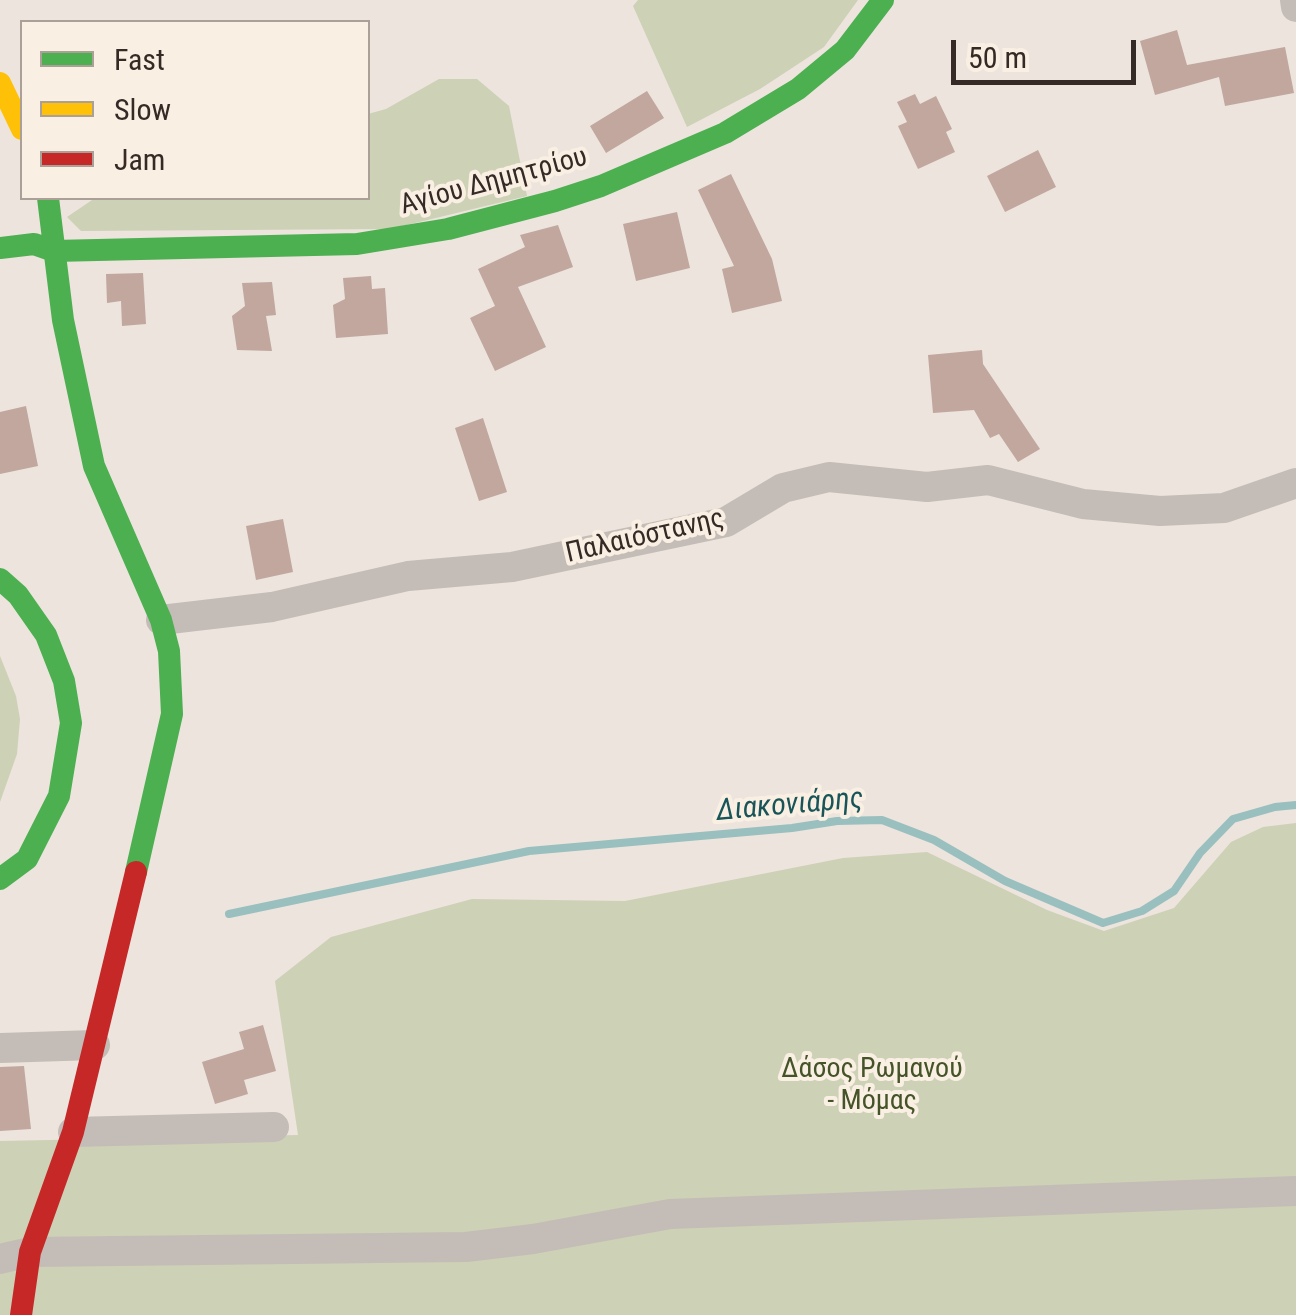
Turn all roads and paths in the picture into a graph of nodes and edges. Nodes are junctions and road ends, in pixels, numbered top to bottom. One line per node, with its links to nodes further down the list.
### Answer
1 (883, 0): 6 (main road, Αγίου Δημητρίου)
2 (0, 83): 3 (main road)
3 (20, 125)
4 (48, 200): 6 (main road)
5 (0, 248): 6 (main road, Αγίου Δημητρίου)
6 (54, 250): 9 (main road)
7 (1296, 483): 9 (street, Παλαιόστανης)
8 (0, 579): 10 (main road)
9 (161, 620): 11 (main road)
10 (0, 879)
11 (95, 1045): 12 (street); 14 (main road)
12 (0, 1048)
13 (274, 1127): 14 (street)
14 (74, 1132): 16 (main road)
15 (1296, 1191): 16 (street)
16 (30, 1252): 17 (street); 18 (main road)
17 (0, 1259)
18 (21, 1315)

